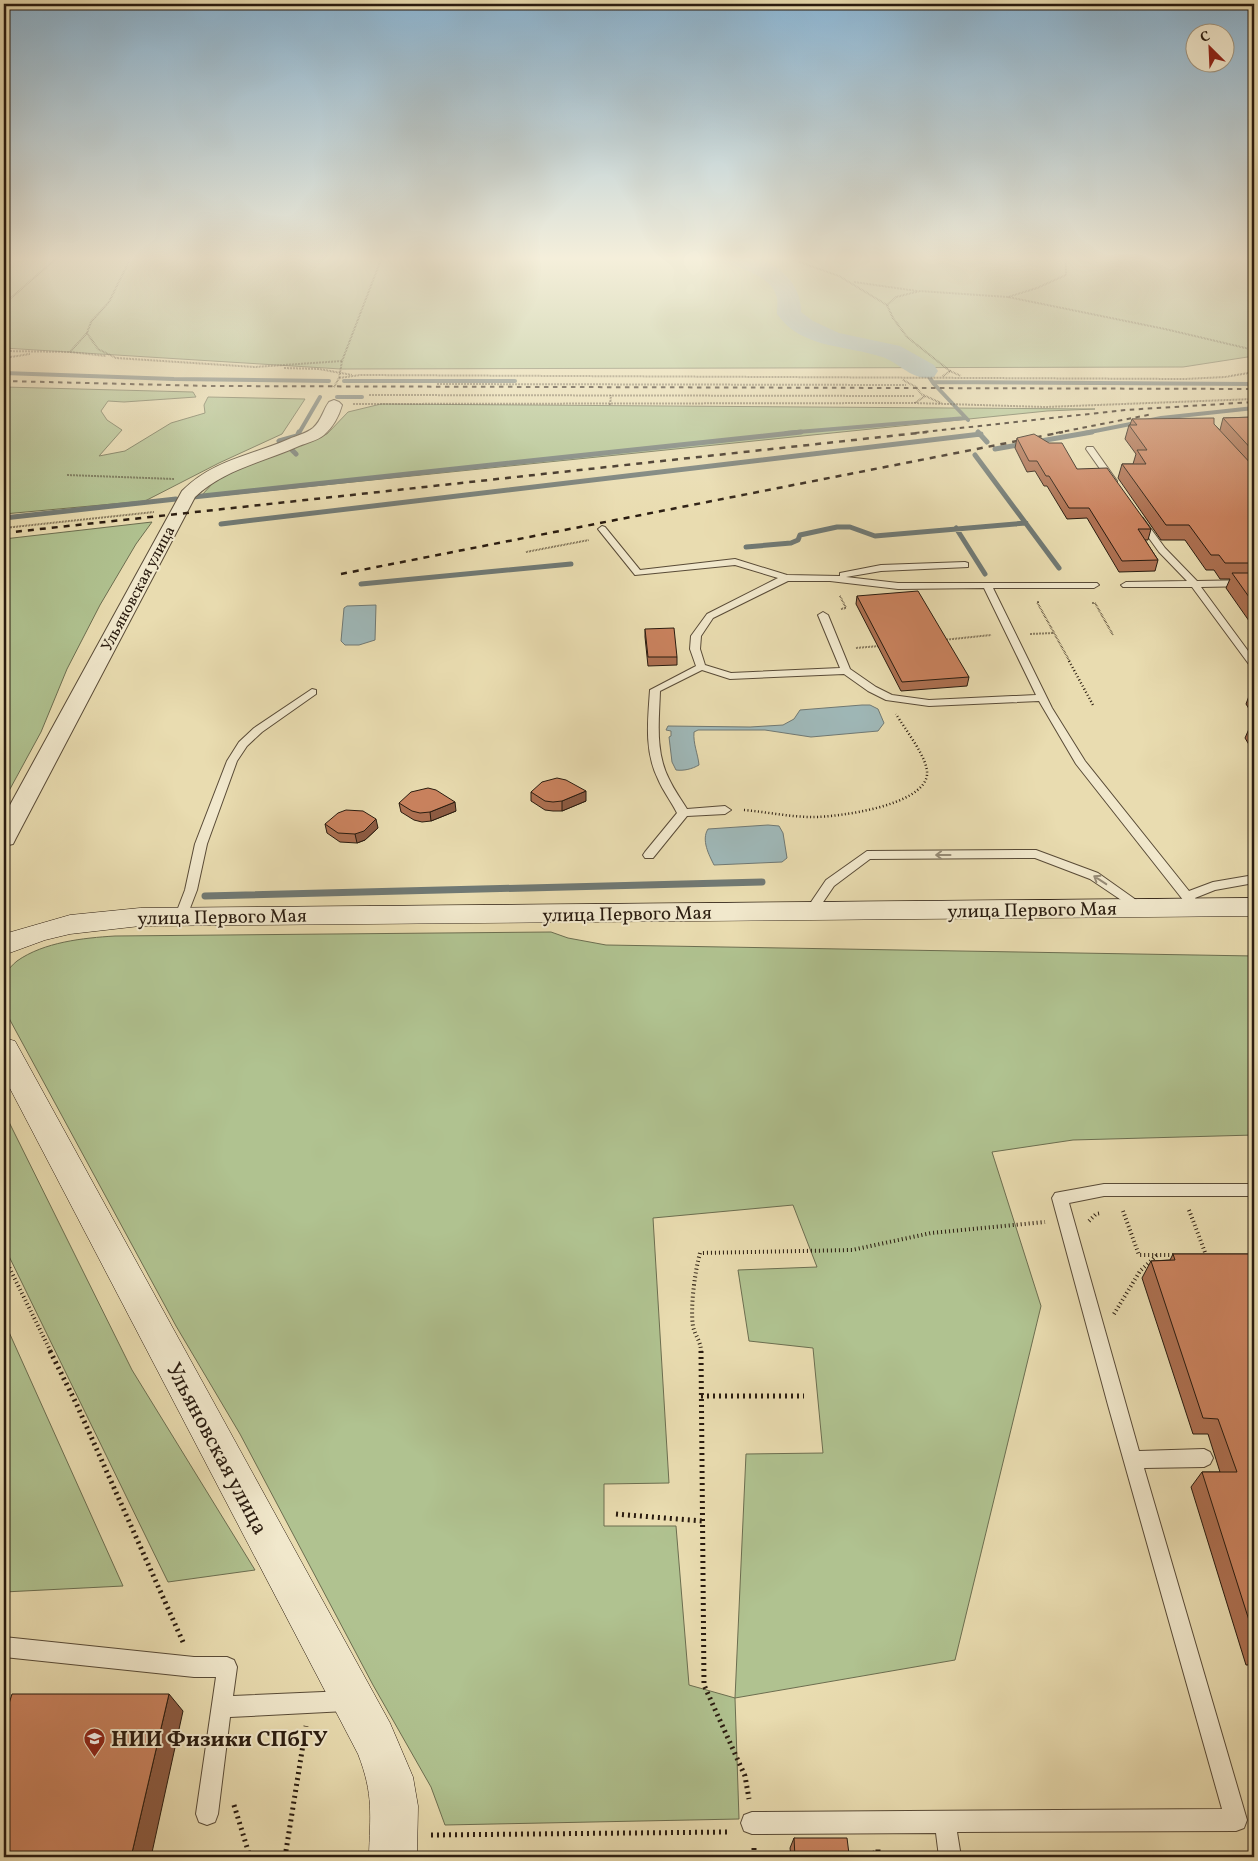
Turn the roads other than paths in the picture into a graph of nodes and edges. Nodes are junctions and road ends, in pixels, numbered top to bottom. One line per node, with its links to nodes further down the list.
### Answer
1 (334, 405): 24 (street, Ульяновская улица)
2 (1090, 449): 3 (lane)
3 (1117, 488)
4 (1134, 511): 12 (lane)
5 (605, 532): 8 (lane)
6 (965, 565): 7 (lane)
7 (945, 566): 9 (lane); 14 (lane)
8 (786, 578): 9 (lane); 18 (lane)
9 (830, 578): 14 (lane)
10 (1254, 583): 12 (lane)
11 (1126, 584): 12 (lane)
12 (1195, 584): 17 (lane)
13 (1094, 585): 15 (lane)
14 (966, 586): 15 (lane)
15 (987, 586): 21 (lane)
16 (823, 615): 19 (lane)
17 (1254, 665)
18 (701, 668): 19 (lane); 23 (lane)
19 (846, 670): 21 (lane)
20 (312, 692): 31 (lane)
21 (1042, 698): 27 (lane)
22 (725, 810): 23 (lane)
23 (683, 813): 25 (lane)
24 (4, 838)
25 (649, 854)
26 (1254, 879): 27 (lane)
27 (1191, 902): 28 (street, улица Первого Мая); 29 (street, улица Первого Мая)
28 (1140, 907): 30 (street, улица Первого Мая); 30 (lane, one-way to 30)
29 (1254, 907)
30 (811, 911): 31 (street, улица Первого Мая)
31 (181, 916): 32 (street, улица Первого Мая)
32 (4, 945)
33 (4, 1049): 38 (street, Ульяновская улица)
34 (1254, 1190): 36 (lane)
35 (1204, 1458): 36 (lane)
36 (1133, 1460): 41 (lane)
37 (4, 1647): 39 (lane)
38 (354, 1700): 39 (lane); 43 (street, Ульяновская улица)
39 (222, 1707): 40 (lane)
40 (207, 1814)
41 (945, 1822): 42 (lane); 44 (lane)
42 (746, 1827)
43 (394, 1846)
44 (950, 1857)

